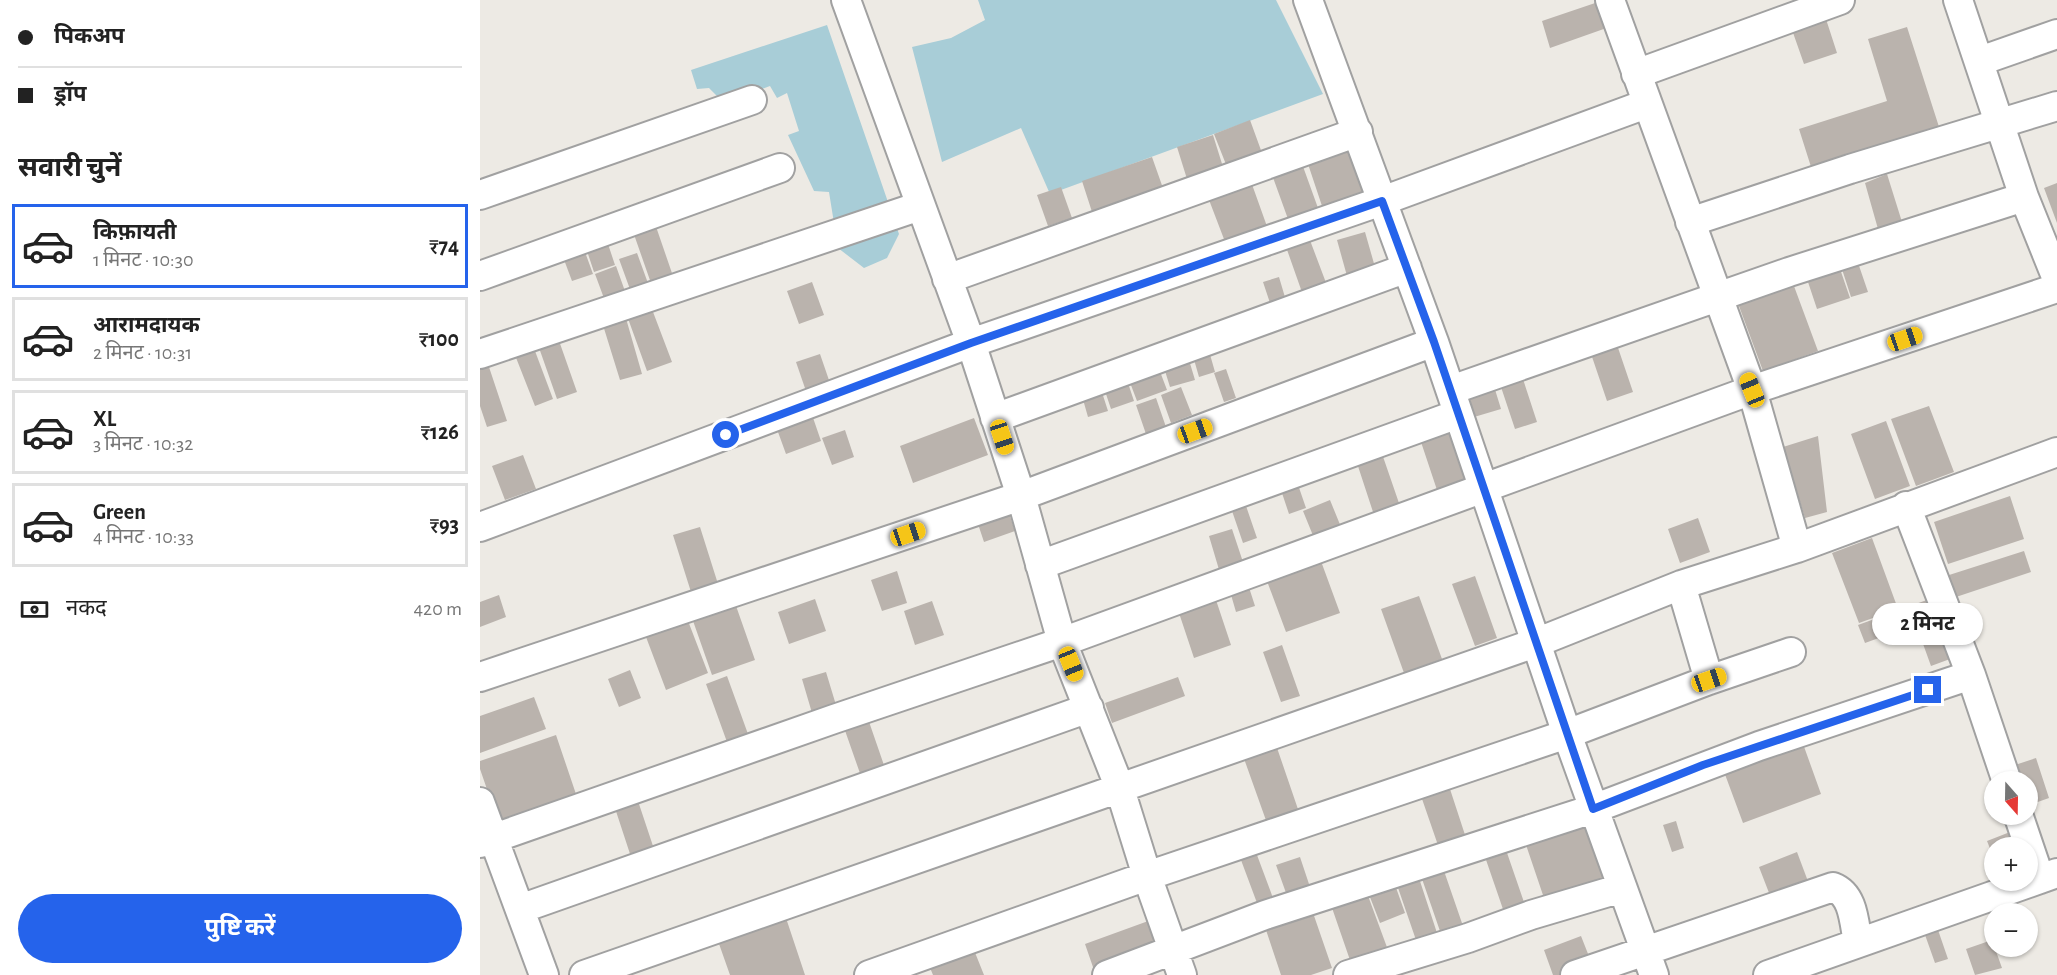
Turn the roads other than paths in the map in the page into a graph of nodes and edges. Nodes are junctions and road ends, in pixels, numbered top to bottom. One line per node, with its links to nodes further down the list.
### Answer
1 (846, 0): 18 (street)
2 (1308, 0): 13 (street)
3 (1610, 0): 8 (street)
4 (1840, 0): 8 (street)
5 (1958, 0): 7 (street)
6 (2057, 34): 7 (street)
7 (1980, 61): 12 (street)
8 (1636, 74): 10 (street)
9 (752, 100): 15 (street)
10 (1646, 104): 17 (street); 19 (street)
11 (2057, 106): 12 (street)
12 (2002, 125): 16 (street); 19 (street)
13 (1358, 132): 17 (street); 22 (street)
14 (780, 168): 21 (street)
15 (480, 195)
16 (2024, 197): 23 (street); 25 (street)
17 (1382, 201): 20 (street); 27 (street)
18 (920, 206): 22 (street); 28 (street)
19 (1690, 222): 25 (street)
20 (1407, 268): 26 (street); 31 (street)
21 (480, 276)
22 (947, 279): 27 (street)
23 (2057, 279)
24 (2057, 288): 29 (street)
25 (1717, 298): 29 (street); 30 (street)
26 (1434, 342): 30 (street); 34 (street)
27 (971, 343): 31 (street); 36 (street)
28 (480, 354)
29 (1752, 390): 33 (street); 37 (street)
30 (1455, 402): 33 (street); 38 (street)
31 (996, 418): 34 (street)
32 (2057, 452): 35 (street)
33 (1482, 488): 40 (street); 41 (street)
34 (1021, 496): 38 (street); 44 (street)
35 (1906, 506): 37 (street); 43 (street)
36 (480, 527)
37 (1797, 548): 39 (street)
38 (1040, 565): 40 (street)
39 (1681, 585): 41 (street); 45 (street)
40 (1062, 642): 46 (street); 53 (street)
41 (1538, 642): 47 (street); 49 (street)
42 (1791, 652): 45 (street)
43 (1971, 675): 48 (street); 51 (street)
44 (480, 677)
45 (1709, 680): 47 (street)
46 (1089, 708): 49 (street); 57 (street)
47 (1567, 734): 51 (street); 54 (street)
48 (2003, 771)
49 (1119, 786): 54 (street); 62 (street)
50 (480, 802): 53 (street)
51 (1593, 809): 56 (street); 59 (street)
52 (2023, 825): 55 (street)
53 (487, 841): 57 (street)
54 (1147, 876): 59 (street); 63 (street)
55 (2048, 876): 58 (street)
56 (1622, 888): 60 (street); 65 (street)
57 (520, 909): 61 (street)
58 (1858, 942): 60 (street); 67 (street)
59 (1178, 963): 64 (street)
60 (1650, 963): 66 (street)
61 (544, 975)
62 (584, 975)
63 (869, 975)
64 (1107, 975)
65 (1348, 975)
66 (1575, 975)
67 (1768, 975)

